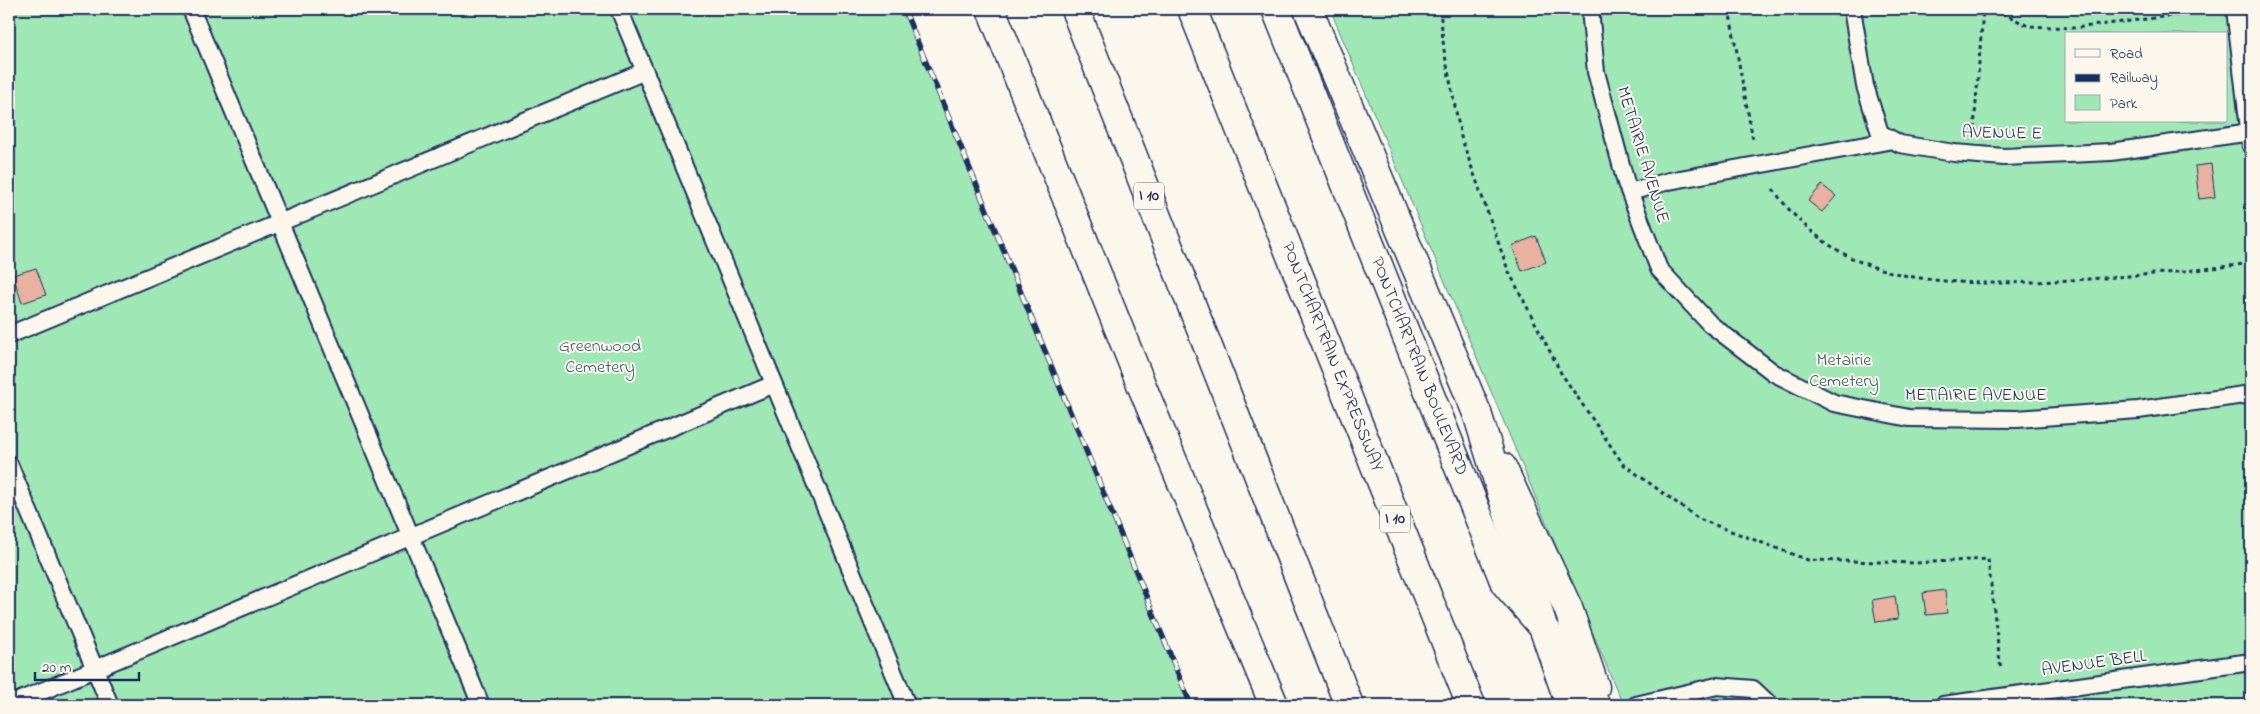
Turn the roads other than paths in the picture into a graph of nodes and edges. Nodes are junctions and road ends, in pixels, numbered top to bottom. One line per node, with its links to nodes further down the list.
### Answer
1 (191, 9): 15 (lane)
2 (619, 9): 11 (lane)
3 (991, 9): 29 (main road)
4 (1075, 9): 30 (main road, I 10)
5 (1192, 9): 31 (main road, PONTCHARTRAIN EXPRESSWAY / I 10)
6 (1276, 9): 22 (main road, PONTCHARTRAIN BOULEVARD)
7 (1308, 9): 19 (main road, PONTCHARTRAIN BOULEVARD)
8 (1590, 9): 14 (lane, METAIRIE AVENUE)
9 (1852, 9): 13 (lane)
10 (2235, 9): 12 (lane)
11 (645, 71): 15 (lane); 17 (lane)
12 (2251, 137): 13 (lane, AVENUE E)
13 (1897, 142): 14 (lane, AVENUE E)
14 (1630, 192): 18 (lane, METAIRIE AVENUE)
15 (280, 222): 16 (lane); 21 (lane)
16 (9, 335)
17 (774, 384): 21 (lane); 25 (lane)
18 (2251, 394)
19 (1477, 413): 22 (main road); 34 (main road, PONTCHARTRAIN BOULEVARD)
20 (9, 464): 24 (lane)
21 (412, 537): 24 (lane); 28 (lane)
22 (1542, 627): 32 (main road); 33 (main road, PONTCHARTRAIN BOULEVARD)
23 (2251, 662): 37 (lane, AVENUE BELL)
24 (94, 669): 26 (lane); 27 (lane)
25 (903, 704)
26 (9, 705)
27 (110, 705)
28 (481, 705)
29 (1274, 705)
30 (1349, 705)
31 (1471, 705)
32 (1570, 705)
33 (1596, 705)
34 (1600, 705)
35 (1636, 705): 36 (lane)
36 (1770, 705)
37 (1943, 705)

